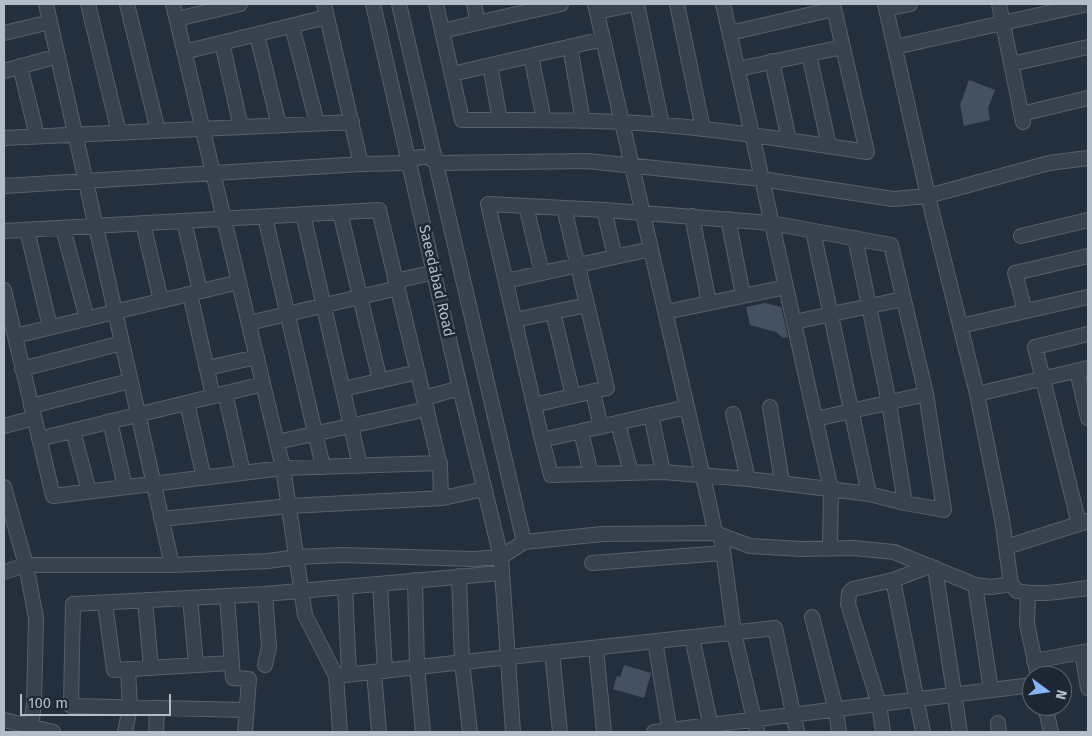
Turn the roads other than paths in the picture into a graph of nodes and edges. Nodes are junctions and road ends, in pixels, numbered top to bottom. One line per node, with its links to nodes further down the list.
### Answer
1 (46, 4): 23 (street)
2 (88, 4): 61 (street)
3 (127, 4): 60 (street)
4 (173, 4): 22 (street)
5 (240, 4): 22 (street)
6 (373, 4): 70 (street, Saeedabad Road)
7 (399, 4): 69 (street, Saeedabad Road)
8 (436, 4): 27 (street)
9 (474, 4): 24 (street)
10 (556, 4): 20 (street)
11 (636, 4): 19 (street); 56 (street)
12 (677, 4): 59 (street)
13 (723, 4): 29 (street)
14 (910, 4): 18 (street)
15 (998, 4): 25 (street)
16 (1088, 4): 25 (street)
17 (833, 6): 29 (street); 34 (street)
18 (885, 6): 36 (street)
19 (596, 8): 31 (street)
20 (516, 9): 24 (street)
21 (326, 10): 26 (street); 52 (street)
22 (177, 19): 37 (street)
23 (50, 22): 28 (street); 39 (street)
24 (478, 23): 27 (street)
25 (1002, 23): 36 (street); 42 (street)
26 (292, 26): 30 (street); 54 (street)
27 (442, 31): 47 (street)
28 (4, 33)
29 (730, 34): 45 (street)
30 (257, 35): 32 (street); 55 (street)
31 (603, 39): 33 (street); 53 (street)
32 (222, 43): 37 (street); 57 (street)
33 (570, 47): 40 (street); 51 (street)
34 (843, 47): 38 (street); 67 (street)
35 (1088, 47): 42 (street)
36 (894, 48): 77 (street)
37 (184, 52): 58 (street)
38 (809, 54): 41 (street); 67 (street)
39 (58, 56): 44 (street); 63 (street)
40 (532, 56): 43 (street); 50 (street)
41 (772, 61): 45 (street); 66 (street)
42 (1011, 64): 48 (street)
43 (490, 65): 47 (street); 49 (street)
44 (20, 66): 46 (street); 64 (street)
45 (738, 69): 62 (street)
46 (4, 71)
47 (452, 74): 49 (street)
48 (1088, 98)
49 (500, 120): 50 (street)
50 (544, 120): 51 (street)
51 (583, 120): 53 (street)
52 (352, 122): 54 (street); 71 (street)
53 (622, 122): 56 (street); 72 (street)
54 (316, 123): 55 (street)
55 (279, 125): 57 (street)
56 (662, 125): 59 (street)
57 (241, 127): 58 (street)
58 (203, 129): 60 (street); 73 (street)
59 (703, 129): 62 (street)
60 (158, 131): 61 (street)
61 (119, 133): 63 (street)
62 (752, 134): 66 (street); 74 (street)
63 (75, 135): 64 (street); 75 (street)
64 (37, 136): 65 (street)
65 (4, 138)
66 (789, 140): 67 (street)
67 (829, 146)
68 (1088, 158): 77 (street)
69 (436, 162): 70 (street); 72 (street); 201 (street, Saeedabad Road)
70 (410, 163): 71 (street); 103 (street, Saeedabad Road)
71 (361, 164): 73 (street)
72 (632, 166): 74 (street); 82 (street)
73 (213, 174): 75 (street); 86 (street)
74 (761, 179): 77 (street); 91 (street)
75 (86, 182): 76 (street); 92 (street)
76 (4, 186)
77 (928, 196): 131 (street)
78 (526, 206): 79 (street); 104 (street); 105 (street)
79 (564, 208): 80 (street); 102 (street)
80 (604, 210): 82 (street); 101 (street)
81 (340, 212): 83 (street); 107 (street); 113 (street)
82 (643, 213): 85 (street); 99 (street)
83 (303, 214): 84 (street); 118 (street)
84 (265, 216): 86 (street); 125 (street)
85 (692, 216): 87 (street); 116 (street)
86 (223, 219): 89 (street); 106 (street)
87 (728, 219): 91 (street); 111 (street)
88 (1088, 220): 97 (street)
89 (184, 221): 90 (street); 110 (street)
90 (143, 223): 92 (street); 115 (street)
91 (771, 223): 96 (street); 108 (street)
92 (95, 226): 93 (street); 122 (street)
93 (63, 228): 94 (street); 127 (street)
94 (27, 230): 95 (street); 132 (street)
95 (4, 231)
96 (813, 231): 98 (street); 126 (street)
97 (1021, 236)
98 (855, 238): 114 (street); 119 (street)
99 (651, 249): 101 (street); 124 (street)
100 (1088, 256): 120 (street)
101 (615, 257): 102 (street)
102 (577, 266): 104 (street); 117 (street)
103 (434, 272): 107 (street); 145 (street, Saeedabad Road)
104 (542, 274): 105 (street)
105 (506, 281): 128 (street)
106 (239, 282): 110 (street); 130 (street)
107 (397, 285): 113 (street); 140 (street)
108 (786, 287): 111 (street); 129 (street)
109 (4, 290): 121 (street)
110 (195, 292): 115 (street); 137 (street)
111 (743, 296): 116 (street)
112 (1088, 296): 120 (street)
113 (360, 297): 118 (street); 142 (street)
114 (903, 299): 119 (street); 148 (street)
115 (161, 301): 122 (street)
116 (709, 303): 124 (street)
117 (586, 305): 123 (street); 147 (street)
118 (324, 306): 125 (street); 146 (street)
119 (869, 306): 126 (street); 154 (street)
120 (1025, 311): 131 (street)
121 (6, 312): 134 (street)
122 (115, 312): 127 (street); 135 (street)
123 (553, 312): 128 (street); 151 (street)
124 (666, 312): 156 (street)
125 (288, 314): 130 (street); 172 (street)
126 (831, 314): 129 (street); 158 (street)
127 (87, 318): 132 (street)
128 (514, 320): 155 (street)
129 (794, 322): 164 (street)
130 (249, 323): 136 (street)
131 (960, 326): 149 (street)
132 (50, 328): 134 (street)
133 (1088, 334): 141 (street)
134 (14, 336): 138 (street)
135 (122, 343): 138 (street); 143 (street)
136 (257, 357): 137 (street); 144 (street)
137 (207, 368): 150 (street)
138 (22, 369): 159 (street)
139 (1082, 370): 141 (street); 163 (street)
140 (418, 372): 142 (street); 153 (street)
141 (1043, 379): 149 (street); 199 (street)
142 (380, 380): 146 (street)
143 (130, 381): 159 (street); 161 (street)
144 (263, 384): 150 (street); 175 (street)
145 (460, 388): 153 (street); 191 (street, Saeedabad Road)
146 (343, 389): 168 (street)
147 (593, 392): 151 (street); 169 (street)
148 (926, 394): 154 (street); 196 (street)
149 (977, 394): 203 (street)
150 (219, 395): 152 (street); 181 (street)
151 (572, 396): 155 (street)
152 (187, 403): 161 (street); 185 (street)
153 (425, 403): 168 (street); 176 (street)
154 (889, 403): 158 (street); 196 (street)
155 (534, 405): 174 (street)
156 (687, 407): 162 (street); 184 (street)
157 (770, 407): 187 (street)
158 (852, 411): 164 (street); 194 (street)
159 (33, 412): 167 (street); 173 (street)
160 (733, 414): 186 (street)
161 (138, 415): 165 (street); 188 (street)
162 (651, 415): 166 (street); 180 (street)
163 (1088, 418)
164 (816, 419): 192 (street)
165 (110, 422): 170 (street); 190 (street)
166 (618, 423): 169 (street); 182 (street)
167 (4, 426)
168 (351, 426): 172 (street); 177 (street)
169 (601, 427): 171 (street)
170 (73, 431): 173 (street); 193 (street)
171 (580, 431): 174 (street); 183 (street)
172 (315, 433): 175 (street); 178 (street)
173 (39, 439): 193 (street)
174 (542, 440): 183 (street)
175 (277, 442): 179 (street)
176 (440, 464): 177 (street); 195 (street)
177 (360, 466): 178 (street)
178 (323, 467): 179 (street)
179 (283, 468): 181 (street); 197 (street)
180 (663, 472): 182 (street); 184 (street)
181 (243, 473): 185 (street)
182 (631, 473): 183 (street)
183 (592, 474)
184 (703, 475): 186 (street); 200 (street)
185 (204, 478): 188 (street)
186 (748, 479): 187 (street)
187 (782, 482): 192 (street)
188 (153, 484): 190 (street); 198 (street)
189 (4, 487): 208 (street)
190 (125, 487): 193 (street)
191 (484, 489): 195 (street); 206 (street, Saeedabad Road)
192 (831, 489): 194 (street); 202 (street)
193 (89, 491)
194 (869, 494): 196 (street)
195 (441, 498): 197 (street)
196 (905, 503)
197 (289, 506): 198 (street); 205 (street)
198 (161, 519): 209 (street)
199 (1084, 522): 203 (street)
200 (718, 534): 201 (street); 202 (street); 204 (street)
201 (524, 542): 206 (street)
202 (830, 547): 210 (street)
203 (1006, 548): 217 (street)
204 (723, 553): 207 (street); 229 (street)
205 (296, 557): 206 (street); 209 (street); 221 (street)
206 (501, 557): 212 (street, Saeedabad Road)
207 (592, 563)
208 (26, 565): 209 (street); 211 (street); 261 (street)
209 (172, 565)
210 (932, 567): 215 (street); 218 (street); 250 (street)
211 (4, 572)
212 (502, 573): 213 (street); 235 (street, Saeedabad Road)
213 (459, 576): 214 (street); 237 (street)
214 (415, 580): 216 (street); 242 (street)
215 (892, 580): 251 (street); 252 (street)
216 (380, 584): 219 (street); 245 (street)
217 (1011, 584): 218 (street); 223 (street)
218 (975, 585): 249 (street)
219 (345, 587): 221 (street); 246 (street)
220 (1088, 588): 223 (street)
221 (302, 591): 222 (street); 246 (street)
222 (265, 594): 224 (street); 240 (street)
223 (1028, 594): 236 (street)
224 (227, 596): 225 (street); 238 (street)
225 (190, 598): 226 (street); 239 (street)
226 (145, 600): 227 (street); 243 (street)
227 (105, 603): 244 (street); 253 (street)
228 (812, 617): 256 (street)
229 (734, 633): 230 (street); 257 (street); 260 (street)
230 (692, 638): 231 (street); 262 (street)
231 (655, 641): 232 (street); 263 (street)
232 (596, 648): 233 (street); 274 (street)
233 (552, 652): 235 (street); 273 (street)
234 (1085, 652): 236 (street); 248 (street)
235 (508, 657): 237 (street); 272 (street, Saeedabad Road)
236 (1034, 661): 241 (street)
237 (462, 662): 242 (street); 271 (street)
238 (231, 663): 239 (street); 255 (street)
239 (196, 665): 243 (street)
240 (265, 665)
241 (1035, 666)
242 (417, 667): 245 (street); 270 (street)
243 (151, 668): 244 (street)
244 (128, 669): 253 (street)
245 (379, 671): 246 (street); 269 (street)
246 (343, 675): 268 (street)
247 (1022, 686): 249 (street)
248 (1088, 688)
249 (991, 690): 250 (street)
250 (954, 695): 251 (street); 280 (street)
251 (917, 700): 252 (street); 279 (street)
252 (879, 704): 256 (street); 278 (street)
253 (130, 708): 254 (street); 265 (street)
254 (158, 708): 255 (street); 266 (street)
255 (247, 710): 267 (street)
256 (836, 710): 257 (street); 277 (street)
257 (793, 715): 260 (street); 276 (street)
258 (1048, 716): 281 (street)
259 (4, 720): 261 (street)
260 (756, 726): 262 (street)
261 (30, 729): 264 (street)
262 (711, 729): 263 (street)
263 (670, 731): 275 (street)
264 (53, 732)
265 (125, 732)
266 (156, 732)
267 (245, 732)
268 (340, 732)
269 (379, 732)
270 (423, 732)
271 (470, 732)
272 (513, 732)
273 (560, 732)
274 (604, 732)
275 (654, 732)
276 (797, 732)
277 (839, 732)
278 (883, 732)
279 (923, 732)
280 (960, 732)
281 (1051, 732)

